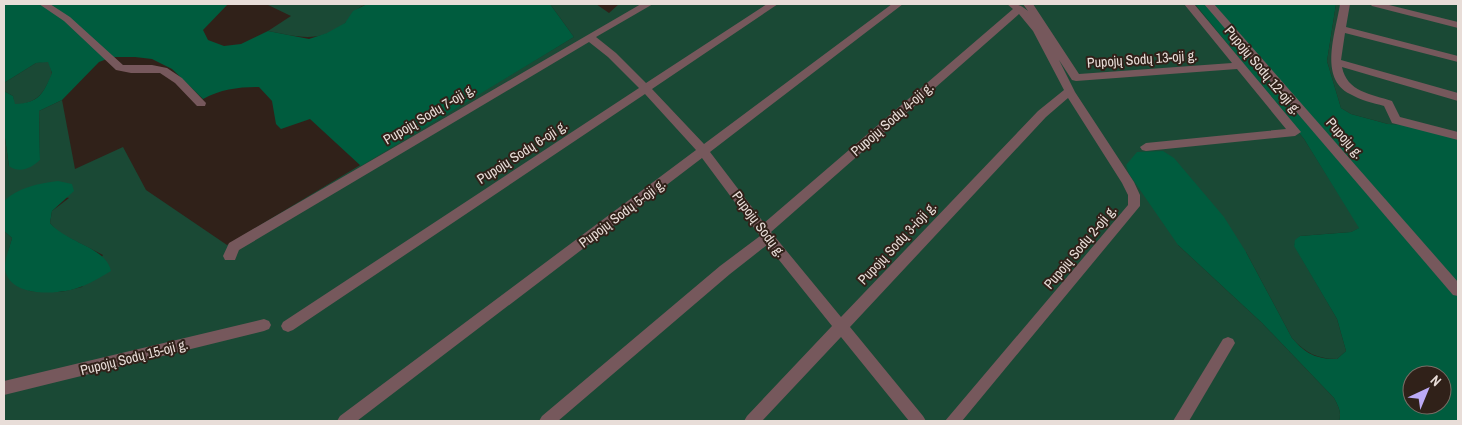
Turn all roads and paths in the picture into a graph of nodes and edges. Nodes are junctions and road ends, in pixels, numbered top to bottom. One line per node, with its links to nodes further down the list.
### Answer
1 (44, 4): 19 (street)
2 (648, 4): 12 (street, Pupojų Sodų 7-oji g.)
3 (773, 4): 16 (street, Pupojų Sodų 6-oji g.)
4 (898, 4): 22 (street, Pupojų Sodų 5-oji g.)
5 (1188, 4): 15 (street, Pupojų Sodų 12-oji g.)
6 (1209, 4): 25 (street, Pupojų g.)
7 (1345, 4): 11 (street)
8 (1376, 4): 10 (street)
9 (1020, 5): 15 (street, Pupojų Sodų 13-oji g.); 17 (street, Pupojų Sodų 2-oji g.); 23 (street, Pupojų Sodų 4-oji g.)
10 (1458, 25)
11 (1342, 28): 13 (street); 14 (street)
12 (589, 37): 16 (street, Pupojų Sodų g.); 24 (street, Pupojų Sodų 7-oji g.)
13 (1458, 60)
14 (1336, 62): 18 (street); 20 (street)
15 (1238, 66): 21 (street, Pupojų Sodų 12-oji g.)
16 (646, 89): 22 (street, Pupojų Sodų g.); 27 (street, Pupojų Sodų 6-oji g.)
17 (1070, 91): 28 (street, Pupojų Sodų 3-ioji g.); 35 (street, Pupojų Sodų 2-oji g.)
18 (1458, 97)
19 (201, 102)
20 (1458, 136)
21 (1146, 147)
22 (702, 151): 23 (street, Pupojų Sodų g.); 31 (street, Pupojų Sodų 5-oji g.)
23 (766, 234): 28 (street, Pupojų Sodų g.); 32 (street, Pupojų Sodų 4-oji g.)
24 (230, 256)
25 (1458, 291)
26 (264, 325): 30 (street, Pupojų Sodų 15-oji g.)
27 (288, 326)
28 (840, 327): 33 (street, Pupojų Sodų 3-ioji g.); 34 (street, Pupojų Sodų g.)
29 (1228, 343): 36 (street)
30 (4, 388)
31 (345, 421)
32 (546, 421)
33 (752, 421)
34 (918, 421)
35 (953, 421)
36 (1181, 421)

